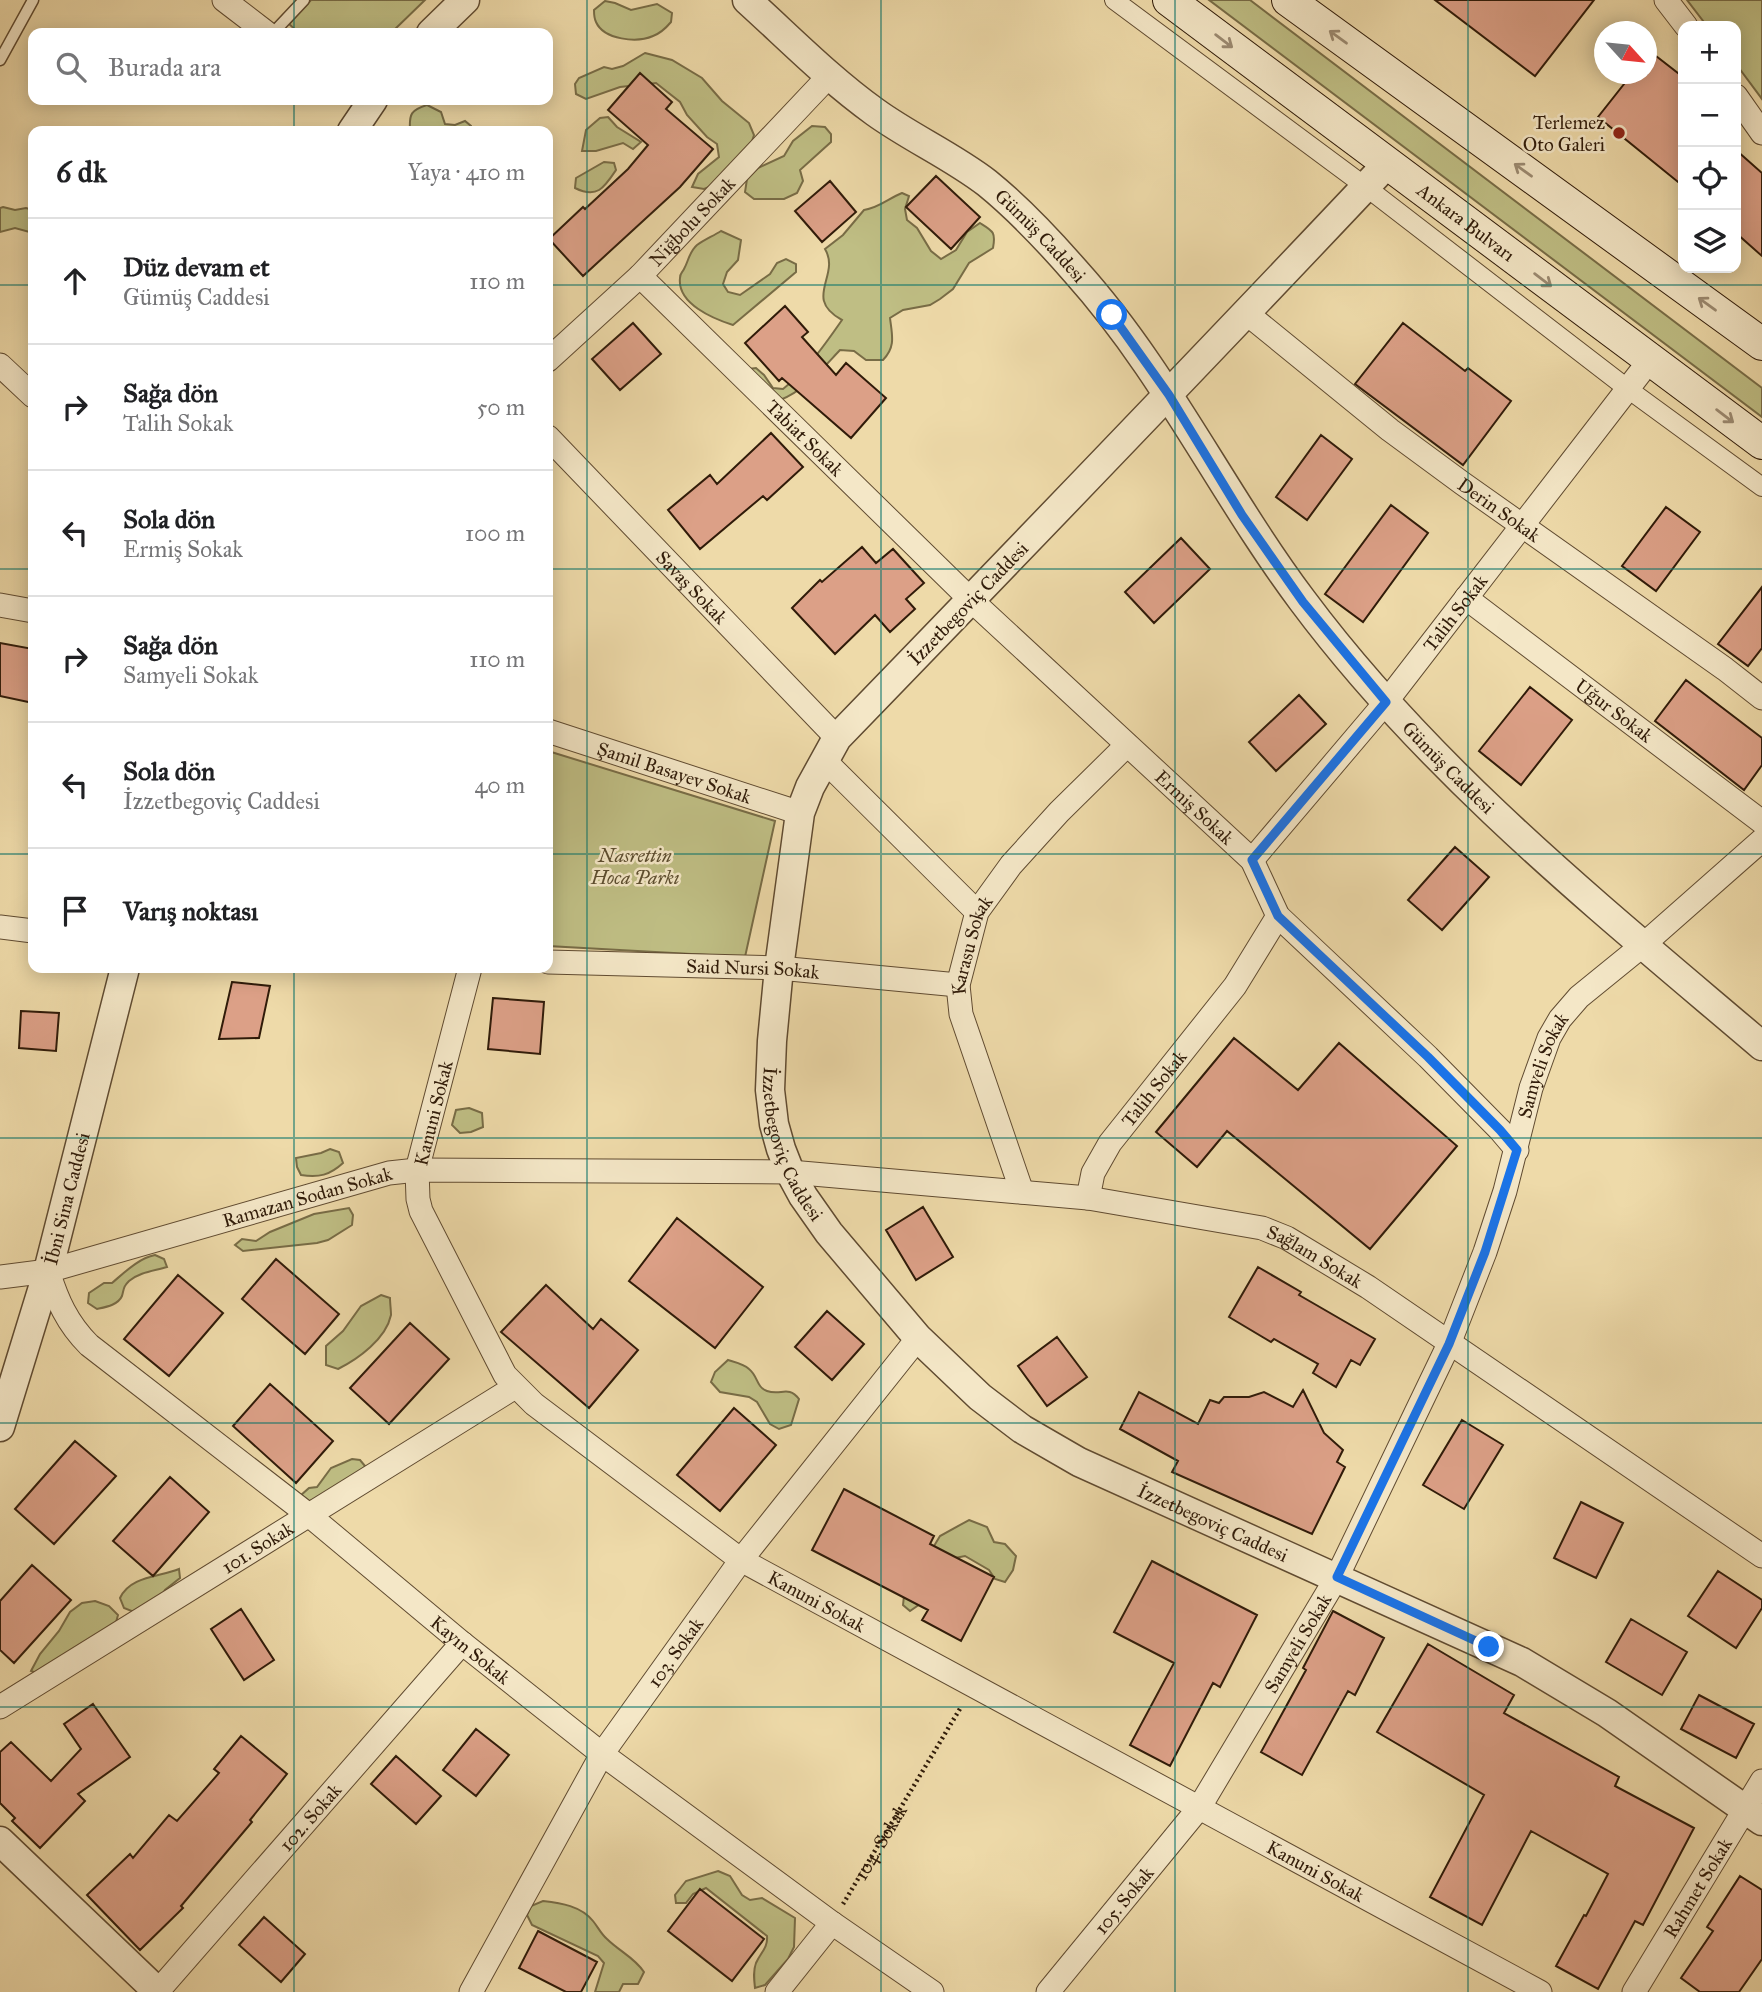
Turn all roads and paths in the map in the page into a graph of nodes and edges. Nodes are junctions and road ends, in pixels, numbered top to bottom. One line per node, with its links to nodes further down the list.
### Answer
1 (33, 0): 14 (lane)
2 (224, 0): 11 (street)
3 (304, 0): 12 (lane)
4 (465, 0): 13 (street)
5 (747, 0): 15 (street, Gümüş Caddesi)
6 (1114, 0): 18 (street)
7 (1169, 0): 18 (main road, Ankara Bulvarı, one-way to 18)
8 (1288, 0): 21 (main road, one-way to 8)
9 (1667, 0): 10 (street)
10 (1682, 21)
11 (260, 28)
12 (278, 28)
13 (436, 28)
14 (0, 60)
15 (829, 76): 19 (street, Niğbolu Sokak); 27 (street, Gümüş Caddesi)
16 (1741, 103): 17 (street)
17 (1762, 133)
18 (1377, 176): 20 (street, İzzetbegoviç Caddesi); 23 (main road, Ankara Bulvarı, one-way to 23); 25 (street)
19 (640, 276): 22 (street, Niğbolu Sokak); 33 (street, Tabiat Sokak)
20 (1245, 312): 27 (street, İzzetbegoviç Caddesi); 31 (street, Derin Sokak)
21 (1762, 344)
22 (553, 355)
23 (1650, 360): 25 (street, Talih Sokak); 29 (main road, Ankara Bulvarı, one-way to 29)
24 (0, 365): 26 (street)
25 (1628, 389): 30 (street); 31 (street, Talih Sokak)
26 (28, 391)
27 (1169, 395): 33 (street, İzzetbegoviç Caddesi); 37 (street, Gümüş Caddesi)
28 (553, 443): 40 (street, Savaş Sokak)
29 (1762, 443)
30 (1762, 487)
31 (1522, 525): 32 (street, Talih Sokak); 36 (street, Derin Sokak)
32 (1466, 598): 37 (street, Talih Sokak); 42 (street, Uğur Sokak)
33 (971, 600): 39 (street, Ermiş Sokak); 40 (street, İzzetbegoviç Caddesi)
34 (0, 605): 35 (street)
35 (28, 610)
36 (1762, 698)
37 (1386, 702): 44 (street, Talih Sokak); 49 (street, Gümüş Caddesi)
38 (553, 733): 41 (street, Şamil Basayev Sokak)
39 (1127, 745): 44 (street, Ermiş Sokak); 45 (street, Karasu Sokak)
40 (830, 749): 41 (street, İzzetbegoviç Caddesi); 45 (street, Savaş Sokak)
41 (800, 813): 51 (street, İzzetbegoviç Caddesi)
42 (1762, 822)
43 (1762, 840): 49 (street, Samyeli Sokak)
44 (1252, 860): 46 (street, Ermiş Sokak)
45 (977, 912): 54 (street, Karasu Sokak)
46 (1278, 916): 56 (street, Ermiş Sokak); 60 (street, Talih Sokak)
47 (0, 927): 48 (street)
48 (28, 930)
49 (1643, 945): 55 (street, Gümüş Caddesi); 56 (street, Samyeli Sokak)
50 (553, 962): 51 (street, Said Nursi Sokak)
51 (779, 968): 54 (street, Said Nursi Sokak); 58 (street, İzzetbegoviç Caddesi)
52 (124, 973): 61 (street, İbni Sina Caddesi)
53 (469, 973): 57 (street, Kanuni Sokak)
54 (958, 985): 59 (street, Karasu Sokak)
55 (1762, 1046)
56 (1517, 1150): 64 (street, Samyeli Sokak)
57 (417, 1170): 58 (street, Ramazan Sodan Sokak); 61 (street, Ramazan Sodan Sokak); 65 (street, Kanuni Sokak)
58 (790, 1172): 59 (street, Sağlam Sokak); 63 (street, İzzetbegoviç Caddesi)
59 (1022, 1192): 60 (street, Sağlam Sokak)
60 (1088, 1198): 64 (street, Sağlam Sokak)
61 (48, 1271): 62 (street, Ramazan Sodan Sokak); 66 (street, İbni Sina Caddesi); 67 (street, Kayın Sokak)
62 (0, 1277)
63 (918, 1338): 69 (street, 103. Sokak); 70 (street, İzzetbegoviç Caddesi)
64 (1449, 1344): 68 (street, Sağlam Sokak); 70 (street, Samyeli Sokak)
65 (515, 1387): 67 (street, 101. Sokak); 69 (street, Kanuni Sokak)
66 (0, 1427)
67 (310, 1516): 71 (street, Kayın Sokak); 73 (street, 101. Sokak)
68 (1762, 1556)
69 (741, 1560): 72 (street, Kanuni Sokak); 74 (street, 103. Sokak)
70 (1337, 1577): 76 (street, Samyeli Sokak); 77 (street, İzzetbegoviç Caddesi)
71 (462, 1643): 74 (street, Kayın Sokak); 80 (street, 102. Sokak)
72 (974, 1686): 76 (street, Kanuni Sokak); 79 (path, 104. Sokak)
73 (0, 1707)
74 (602, 1754): 79 (street, Kayın Sokak); 81 (street, 103. Sokak)
75 (1762, 1781): 77 (street, Rahmet Sokak)
76 (1199, 1808): 84 (street, 105. Sokak); 85 (street, Kanuni Sokak)
77 (1753, 1816): 86 (street, Rahmet Sokak)
78 (0, 1841): 80 (street)
79 (832, 1923): 82 (street); 83 (street, Kayın Sokak)
80 (158, 1992)
81 (471, 1992)
82 (777, 1992)
83 (932, 1992)
84 (1048, 1992)
85 (1540, 1992)
86 (1634, 1992)

